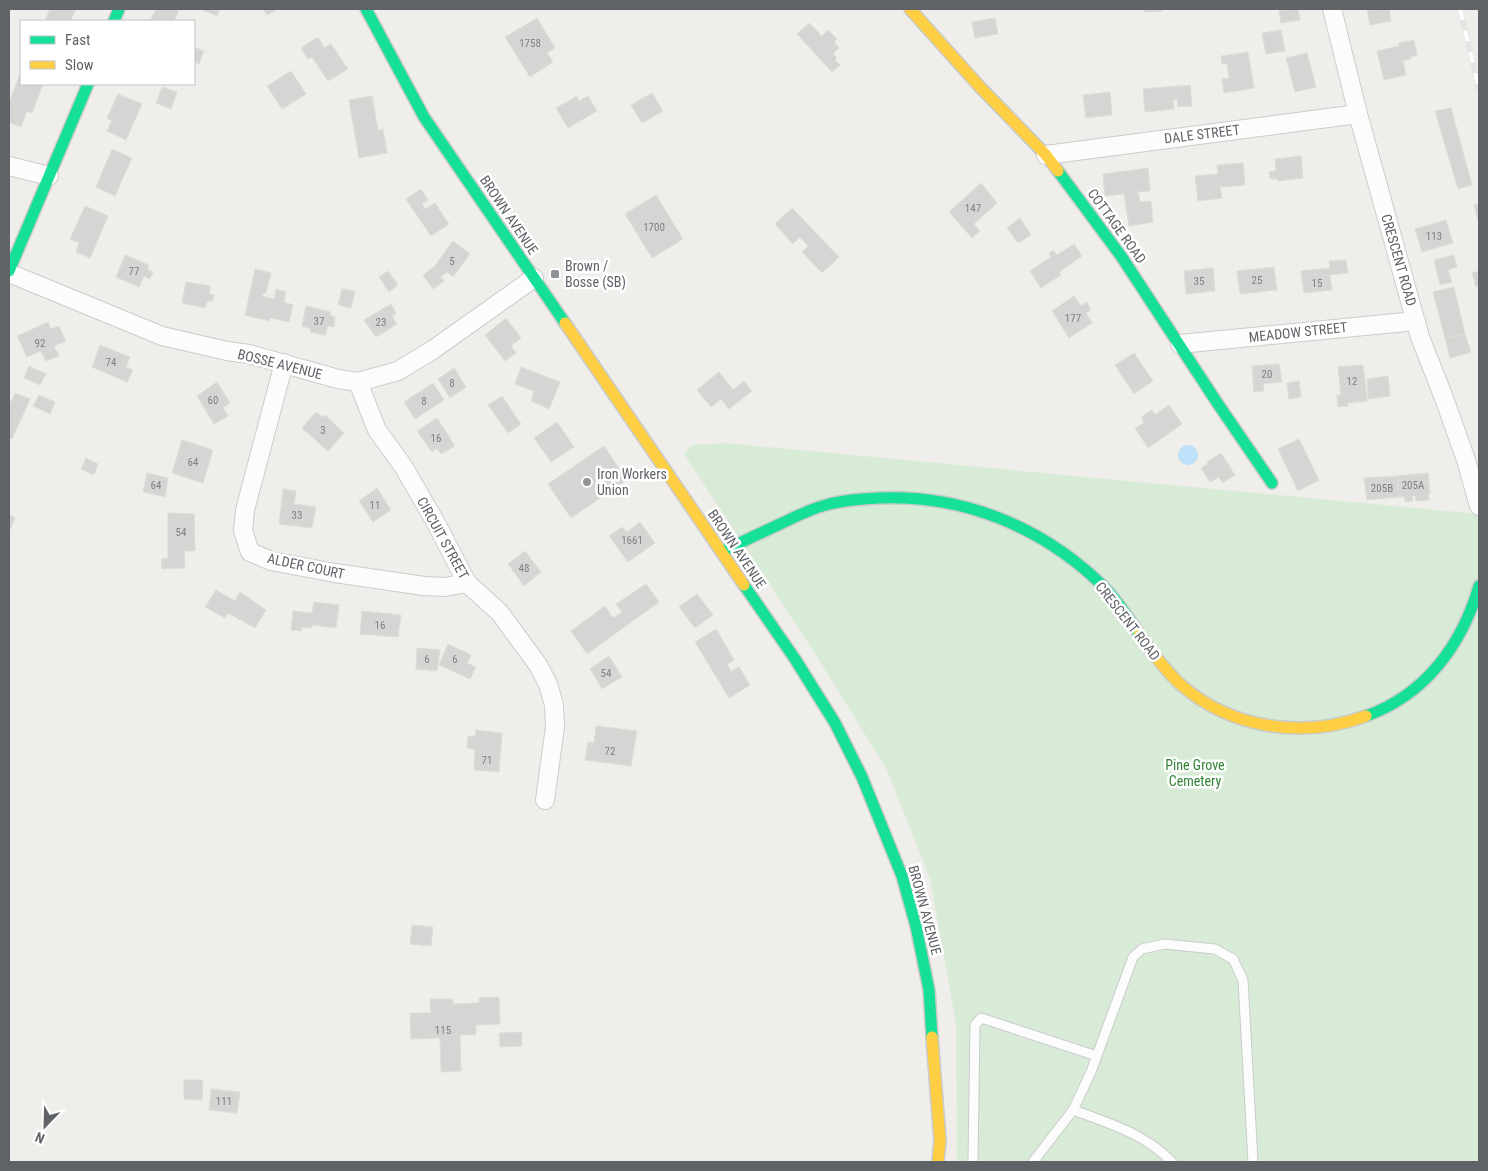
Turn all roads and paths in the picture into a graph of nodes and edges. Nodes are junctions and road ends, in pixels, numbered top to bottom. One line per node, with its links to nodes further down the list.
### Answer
1 (366, 9): 10 (street, BROWN AVENUE)
2 (910, 9): 6 (street, COTTAGE ROAD)
3 (1332, 9): 5 (street, CRESCENT ROAD)
4 (88, 85): 8 (street)
5 (1358, 114): 6 (street, DALE STREET); 11 (street, CRESCENT ROAD)
6 (1046, 155): 12 (street, COTTAGE ROAD)
7 (9, 166): 8 (street)
8 (49, 176): 9 (street)
9 (9, 272): 13 (street, BOSSE AVENUE)
10 (534, 278): 14 (street, BOSSE AVENUE); 17 (street, BROWN AVENUE)
11 (1416, 320): 12 (street, MEADOW STREET); 16 (street, CRESCENT ROAD)
12 (1180, 344): 15 (street, COTTAGE ROAD)
13 (284, 363): 14 (street, BOSSE AVENUE); 18 (street, ALDER COURT)
14 (358, 382): 18 (street, CIRCUIT STREET)
15 (1272, 483)
16 (1479, 506)
17 (722, 552): 19 (street, CRESCENT ROAD); 23 (street, BROWN AVENUE)
18 (467, 583): 20 (street, CIRCUIT STREET)
19 (1479, 586)
20 (545, 800)
21 (1096, 1056): 22 (lane); 24 (lane); 27 (lane)
22 (1073, 1110): 25 (lane); 26 (lane)
23 (938, 1162)
24 (973, 1162)
25 (1033, 1162)
26 (1172, 1162)
27 (1253, 1162)

